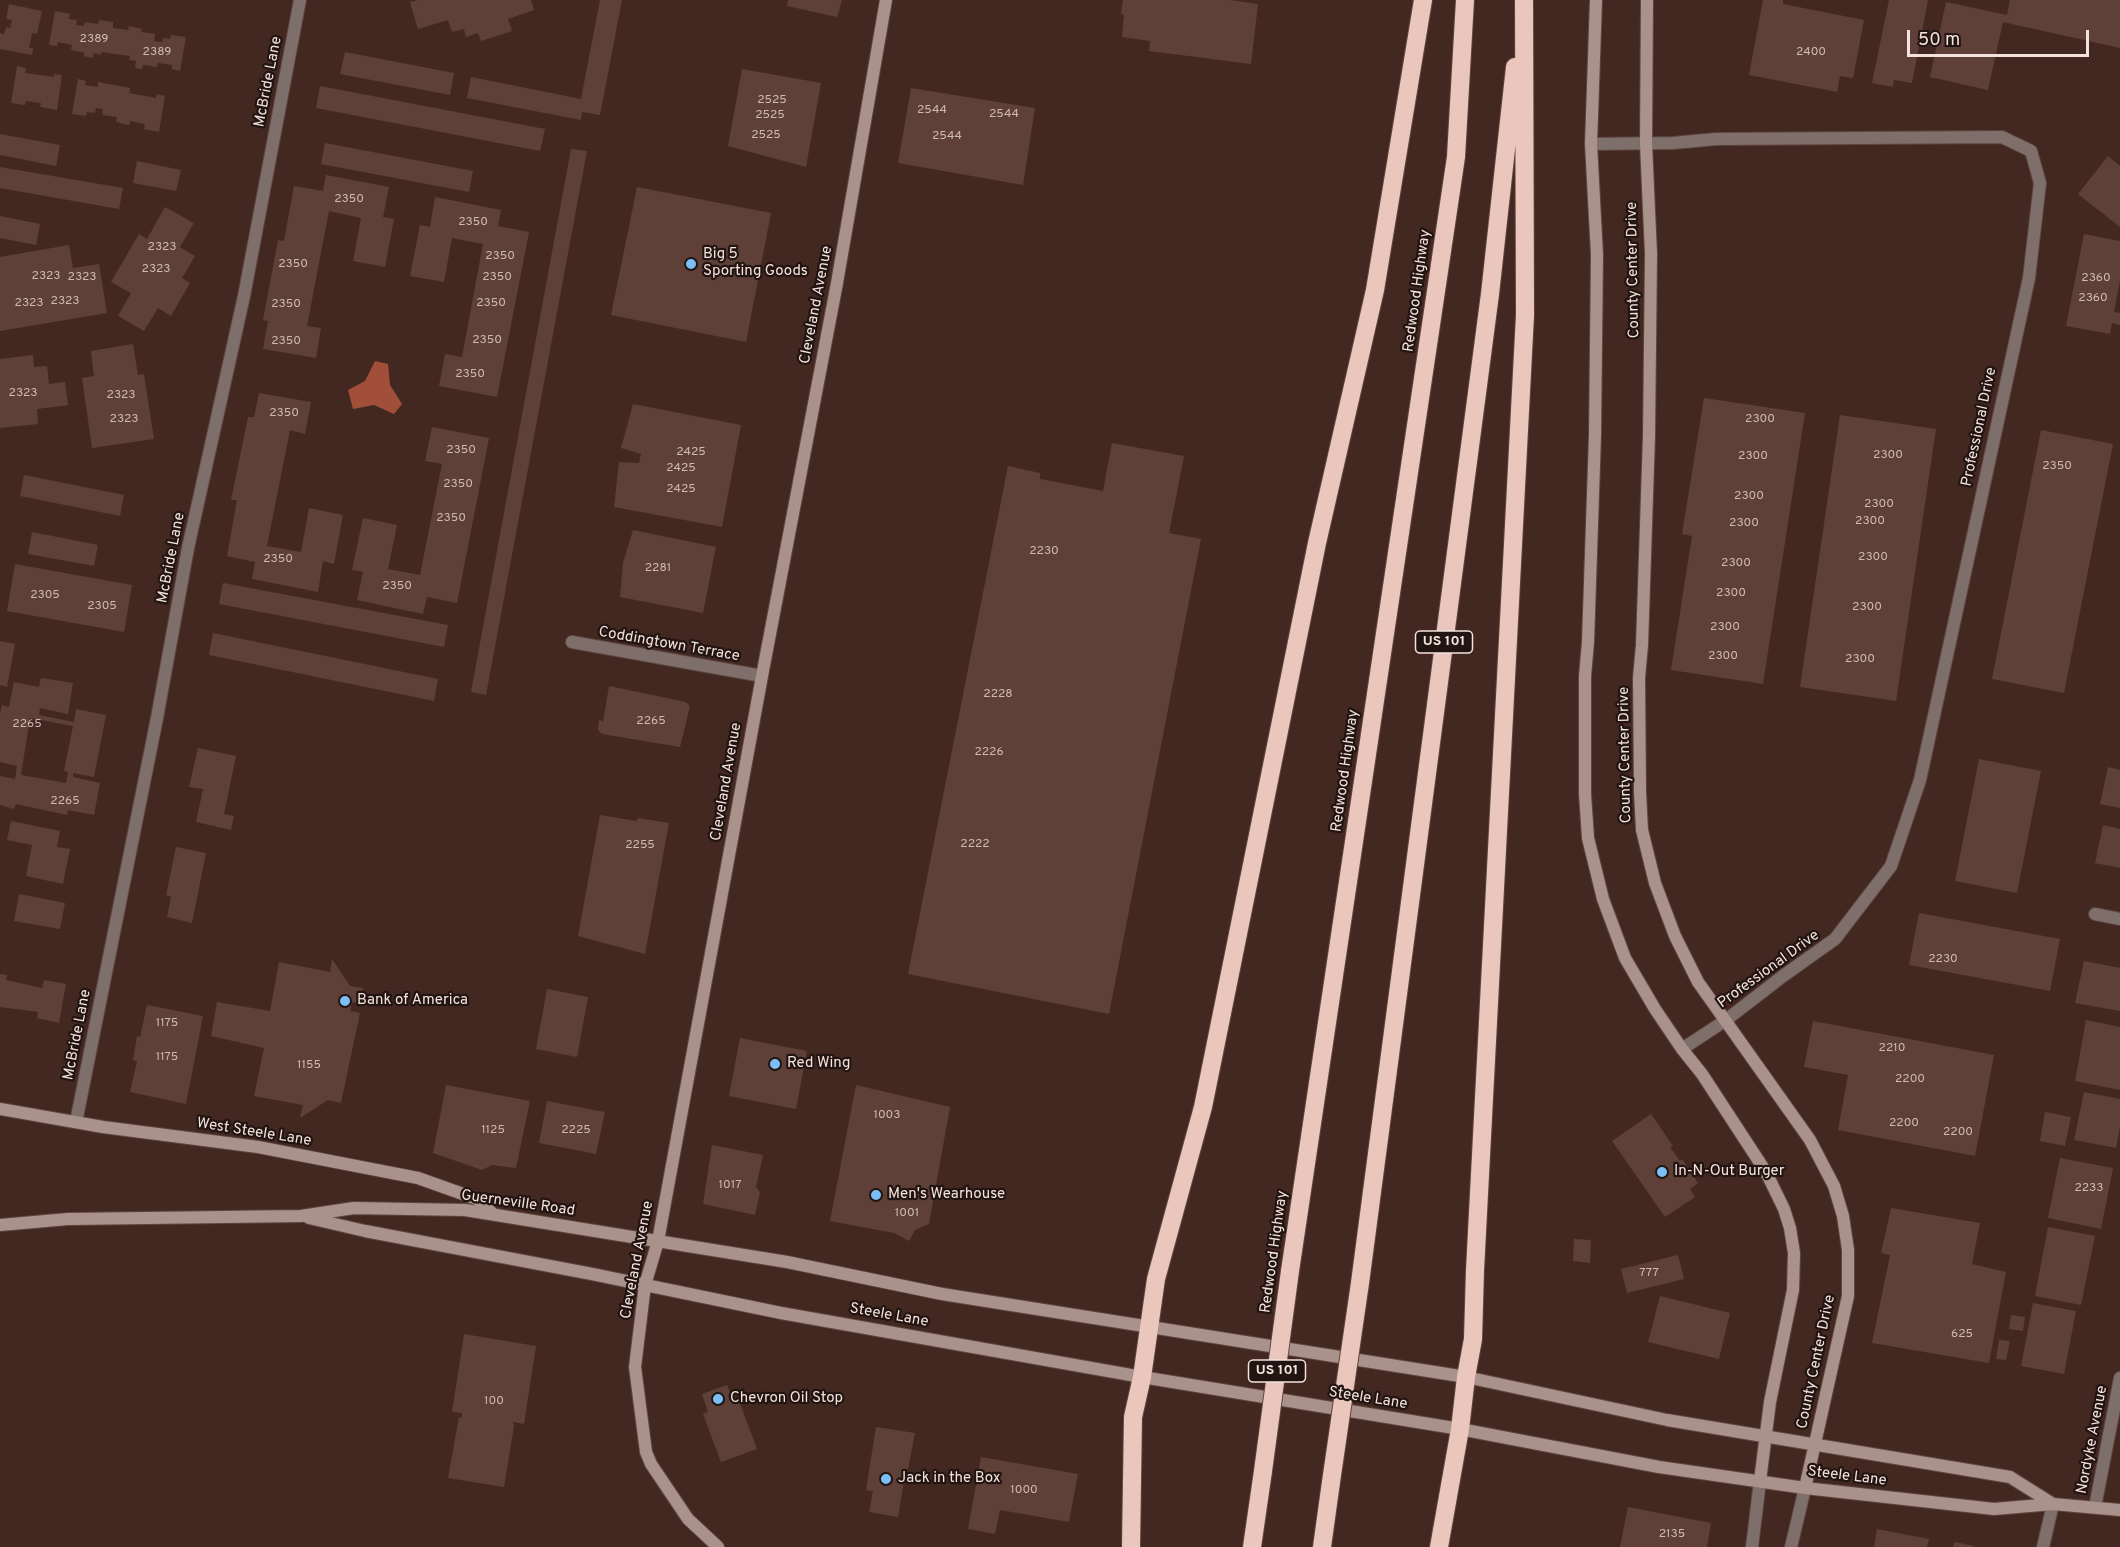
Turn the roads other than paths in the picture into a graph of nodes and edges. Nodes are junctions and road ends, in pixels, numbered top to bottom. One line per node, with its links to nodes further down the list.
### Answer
1 (300, 0): 17 (street, McBride Lane)
2 (886, 0): 11 (main road, Cleveland Avenue)
3 (1423, 0): 23 (highway)
4 (1465, 0): 37 (highway, Redwood Highway / US 101, bridge)
5 (1523, 0): 25 (highway); 38 (highway, US 101, bridge)
6 (1596, 0): 8 (main road)
7 (1647, 0): 9 (main road, County Center Drive)
8 (1591, 144): 9 (street, Professional Drive); 15 (main road)
9 (1646, 144): 14 (main road, County Center Drive); 14 (street, Professional Drive)
10 (572, 642): 11 (street, Coddingtown Terrace)
11 (762, 676): 21 (main road, Cleveland Avenue)
12 (2095, 914): 13 (street)
13 (2120, 919)
14 (1726, 1020): 15 (street, Professional Drive); 29 (main road, County Center Drive)
15 (1682, 1049): 28 (main road)
16 (0, 1109): 17 (main road, West Steele Lane)
17 (76, 1122): 18 (main road, West Steele Lane)
18 (493, 1214): 19 (main road, Guerneville Road); 21 (main road, Guerneville Road)
19 (301, 1216): 20 (main road, Guerneville Road); 22 (main road, Guerneville Road)
20 (0, 1225)
21 (658, 1241): 22 (main road, Cleveland Avenue); 23 (main road, Steele Lane)
22 (645, 1286): 24 (main road, Steele Lane); 35 (main road, Cleveland Avenue)
23 (1150, 1325): 24 (highway); 25 (main road, Steele Lane)
24 (1142, 1377): 27 (main road, Steele Lane); 36 (highway)
25 (1466, 1377): 27 (highway); 28 (main road, Steele Lane)
26 (2120, 1378): 33 (street, Nordyke Avenue)
27 (1460, 1429): 30 (main road, Steele Lane); 39 (highway)
28 (1764, 1436): 29 (main road, Steele Lane); 30 (main road)
29 (1814, 1444): 31 (main road, County Center Drive); 32 (main road, Steele Lane)
30 (1760, 1481): 31 (main road, Steele Lane); 40 (street)
31 (1804, 1488): 32 (main road, Steele Lane); 41 (street)
32 (2053, 1504): 33 (main road, Steele Lane); 42 (street)
33 (2095, 1508): 34 (main road, Steele Lane)
34 (2120, 1510)
35 (718, 1547)
36 (1131, 1547)
37 (1252, 1547)
38 (1322, 1547)
39 (1439, 1547)
40 (1752, 1547)
41 (1791, 1547)
42 (2043, 1547)

